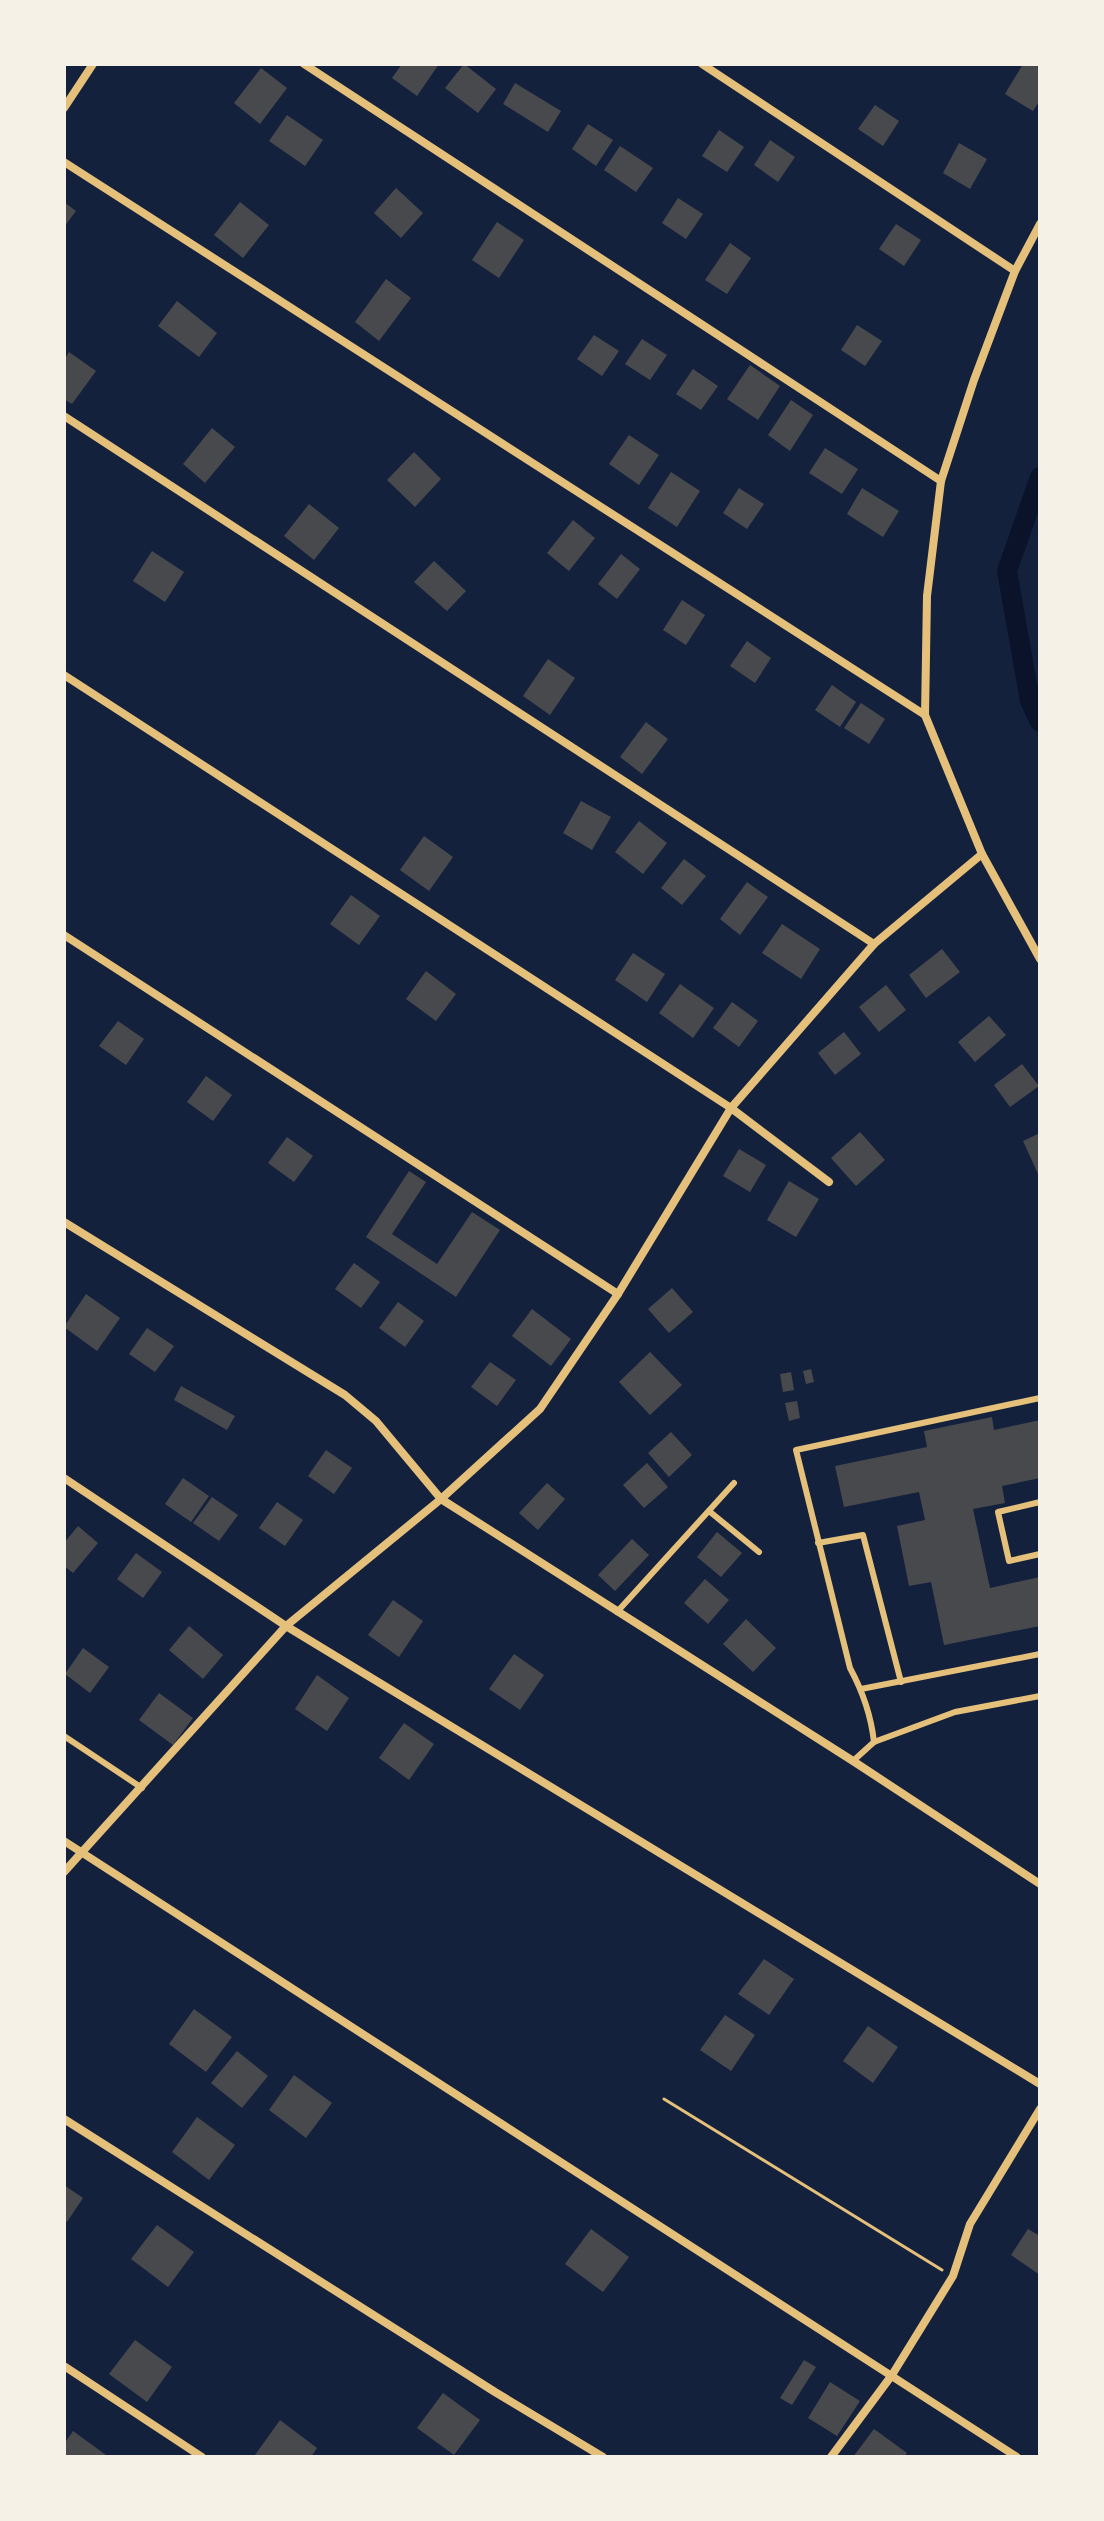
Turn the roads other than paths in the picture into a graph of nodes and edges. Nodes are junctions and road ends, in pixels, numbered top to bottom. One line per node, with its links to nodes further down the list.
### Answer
1 (93, 64): 4 (street)
2 (304, 64): 9 (street)
3 (702, 64): 7 (street)
4 (64, 108)
5 (64, 162): 11 (street)
6 (1040, 224): 7 (street)
7 (1015, 271): 9 (street)
8 (64, 416): 14 (street)
9 (941, 481): 11 (street)
10 (64, 675): 16 (street)
11 (925, 715): 12 (street)
12 (982, 854): 14 (street); 15 (street)
13 (64, 935): 19 (street)
14 (874, 944): 16 (street)
15 (1040, 959)
16 (731, 1108): 17 (street); 19 (street)
17 (829, 1182)
18 (64, 1222): 23 (street)
19 (618, 1294): 23 (street)
20 (1040, 1398): 26 (lane)
21 (64, 1478): 30 (street)
22 (734, 1483): 25 (lane)
23 (441, 1499): 29 (street); 30 (street)
24 (1040, 1502): 28 (lane)
25 (709, 1511): 27 (lane); 29 (lane)
26 (818, 1543): 32 (lane); 33 (lane)
27 (759, 1552)
28 (1040, 1554)
29 (617, 1612): 37 (street)
30 (286, 1626): 38 (street); 43 (street)
31 (1040, 1654): 32 (lane)
32 (901, 1682): 33 (lane)
33 (861, 1689): 36 (lane)
34 (1040, 1696): 36 (lane)
35 (64, 1736): 38 (lane)
36 (874, 1742): 37 (lane)
37 (853, 1761): 42 (street)
38 (142, 1788): 40 (street)
39 (64, 1841): 40 (street)
40 (83, 1852): 41 (street); 47 (street)
41 (64, 1872)
42 (1040, 1884)
43 (1040, 2084)
44 (1040, 2109): 47 (street)
45 (64, 2119): 49 (street)
46 (64, 2366): 48 (street)
47 (892, 2375): 50 (street); 51 (street)
48 (202, 2457)
49 (603, 2457)
50 (831, 2457)
51 (1017, 2457)

